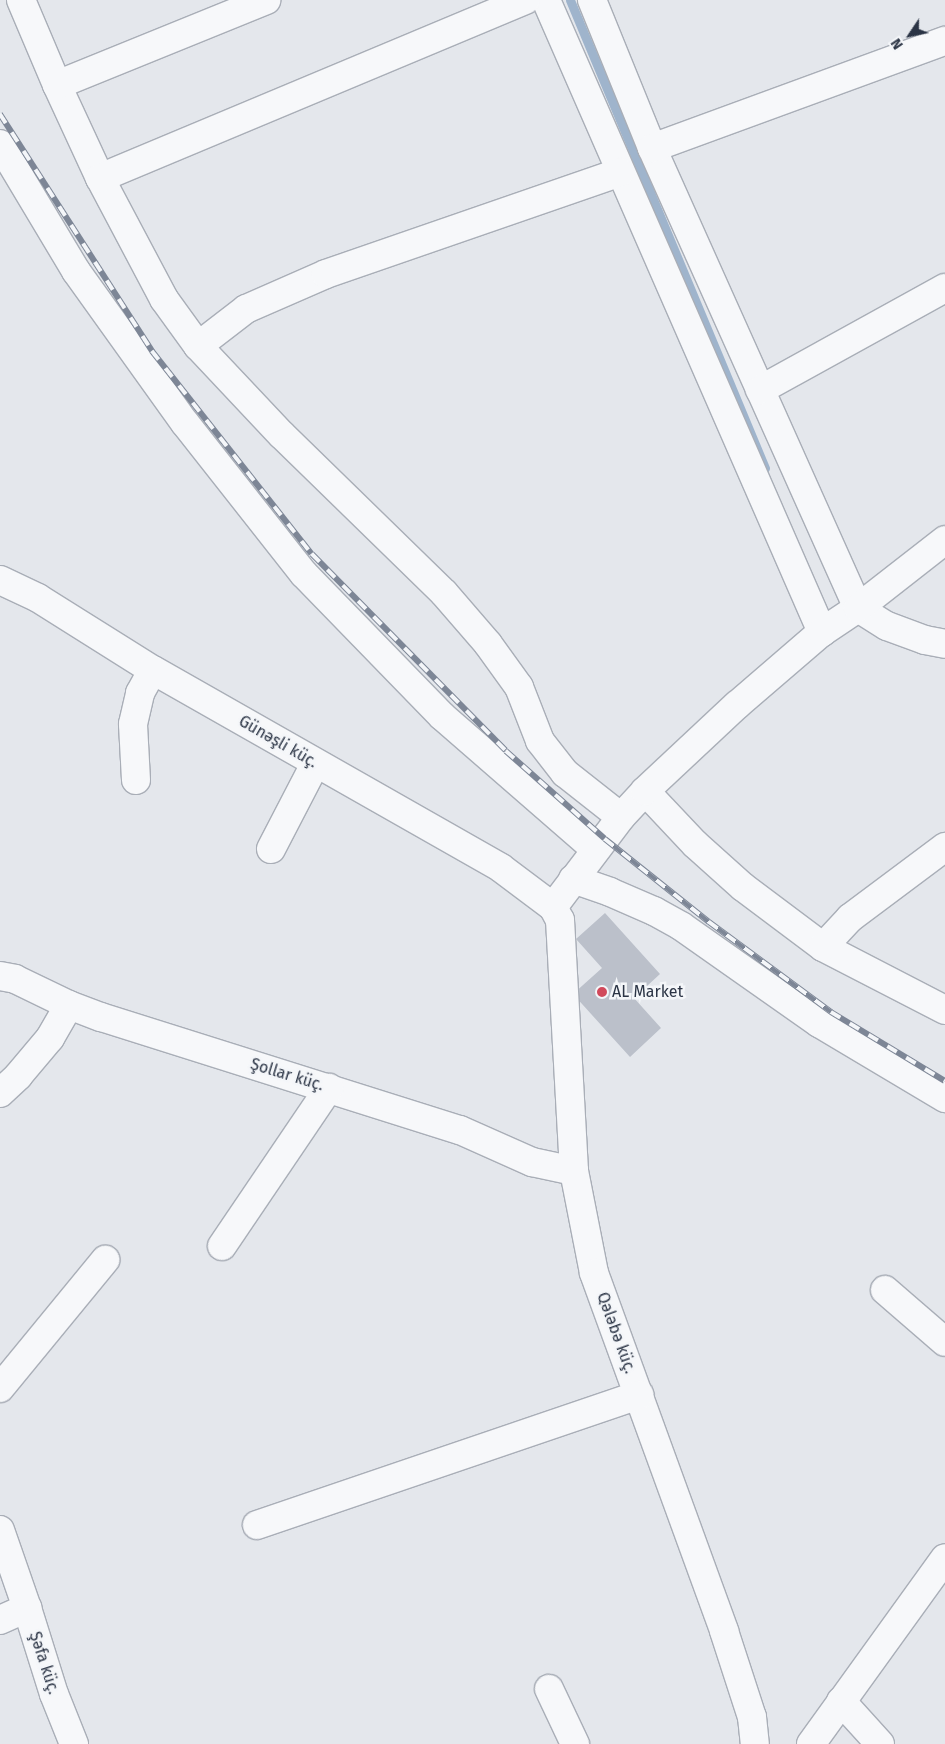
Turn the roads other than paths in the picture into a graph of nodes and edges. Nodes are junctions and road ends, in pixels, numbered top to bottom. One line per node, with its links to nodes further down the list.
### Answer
1 (22, 0): 7 (street)
2 (266, 0): 7 (street)
3 (525, 0): 11 (street)
4 (546, 0): 10 (street)
5 (592, 0): 9 (street)
6 (945, 41): 9 (street)
7 (56, 85): 11 (street)
8 (0, 144): 27 (street)
9 (652, 148): 14 (street)
10 (620, 172): 13 (street); 18 (street)
11 (100, 178): 13 (street)
12 (945, 288): 14 (street)
13 (198, 346): 24 (street)
14 (760, 390): 17 (street)
15 (945, 540): 17 (street)
16 (0, 580): 20 (street, Günəşli küç.)
17 (858, 608): 18 (street); 19 (street)
18 (822, 632): 23 (street)
19 (945, 644)
20 (153, 670): 21 (street, Günəşli küç.); 22 (street)
21 (315, 764): 26 (street); 29 (street, Günəşli küç.)
22 (136, 780)
23 (645, 791): 24 (street); 30 (street)
24 (621, 818): 27 (street)
25 (945, 847): 30 (street)
26 (270, 849)
27 (595, 849): 28 (street)
28 (573, 879): 29 (street); 36 (street)
29 (553, 907): 37 (street, Qələbə küç.)
30 (823, 947): 33 (street)
31 (0, 976): 32 (street, Şollar küç.)
32 (69, 1005): 34 (street, Şollar küç.); 35 (street)
33 (945, 1010)
34 (329, 1088): 37 (street, Şollar küç.); 38 (street)
35 (0, 1093)
36 (945, 1098)
37 (574, 1171): 43 (street, Qələbə küç.)
38 (222, 1246)
39 (105, 1260): 42 (street)
40 (885, 1290): 41 (street)
41 (945, 1342)
42 (0, 1388)
43 (639, 1395): 44 (street); 53 (street, Qələbə küç.)
44 (257, 1524)
45 (0, 1530): 47 (street)
46 (945, 1558): 50 (street)
47 (27, 1608): 48 (street, Şəfa küç.); 51 (street, Şəfa küç.)
48 (0, 1620)
49 (549, 1689): 52 (street)
50 (841, 1701): 54 (street); 55 (street)
51 (74, 1744)
52 (575, 1744)
53 (755, 1744)
54 (811, 1744)
55 (880, 1744)

